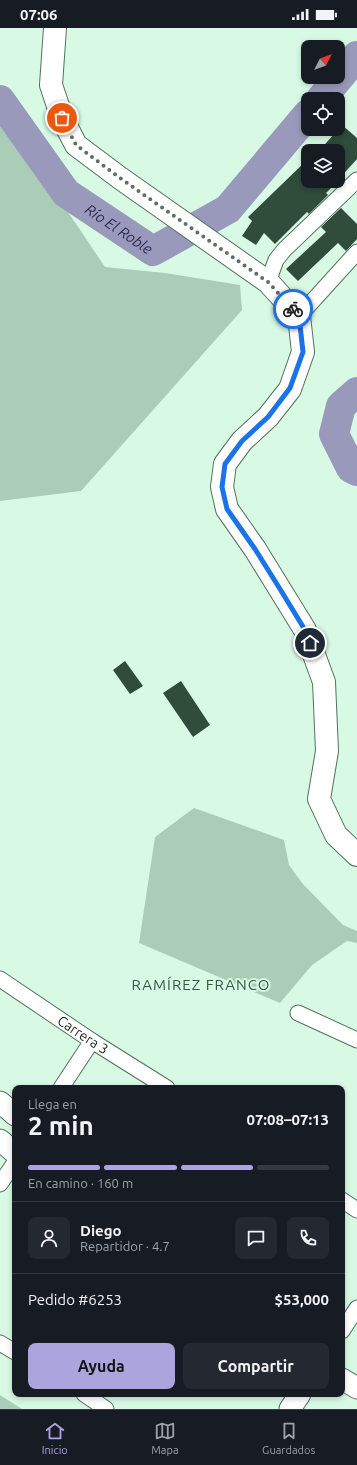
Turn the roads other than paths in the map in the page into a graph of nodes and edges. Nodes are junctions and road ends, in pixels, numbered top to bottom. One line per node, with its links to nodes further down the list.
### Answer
1 (55, 28): 4 (main road)
2 (357, 180): 4 (street)
3 (357, 252): 5 (street)
4 (268, 282): 5 (main road)
5 (299, 316): 6 (main road)
6 (357, 855)
7 (0, 979): 10 (street, Carrera 3)
8 (298, 1013): 9 (street)
9 (357, 1040)
10 (92, 1041): 11 (street); 12 (street, Carrera 3)
11 (63, 1085)
12 (162, 1085)
13 (0, 1102): 14 (main road)
14 (12, 1112)
15 (0, 1140): 16 (main road)
16 (12, 1150)
17 (12, 1167): 18 (street)
18 (5, 1179)
19 (345, 1202): 20 (street)
20 (357, 1210)
21 (357, 1308): 22 (street)
22 (345, 1326)
23 (0, 1343): 24 (street)
24 (12, 1350)
25 (345, 1380): 26 (main road)
26 (357, 1388)
27 (88, 1397): 29 (street)
28 (298, 1397): 30 (main road)
29 (106, 1409)
30 (290, 1409)

